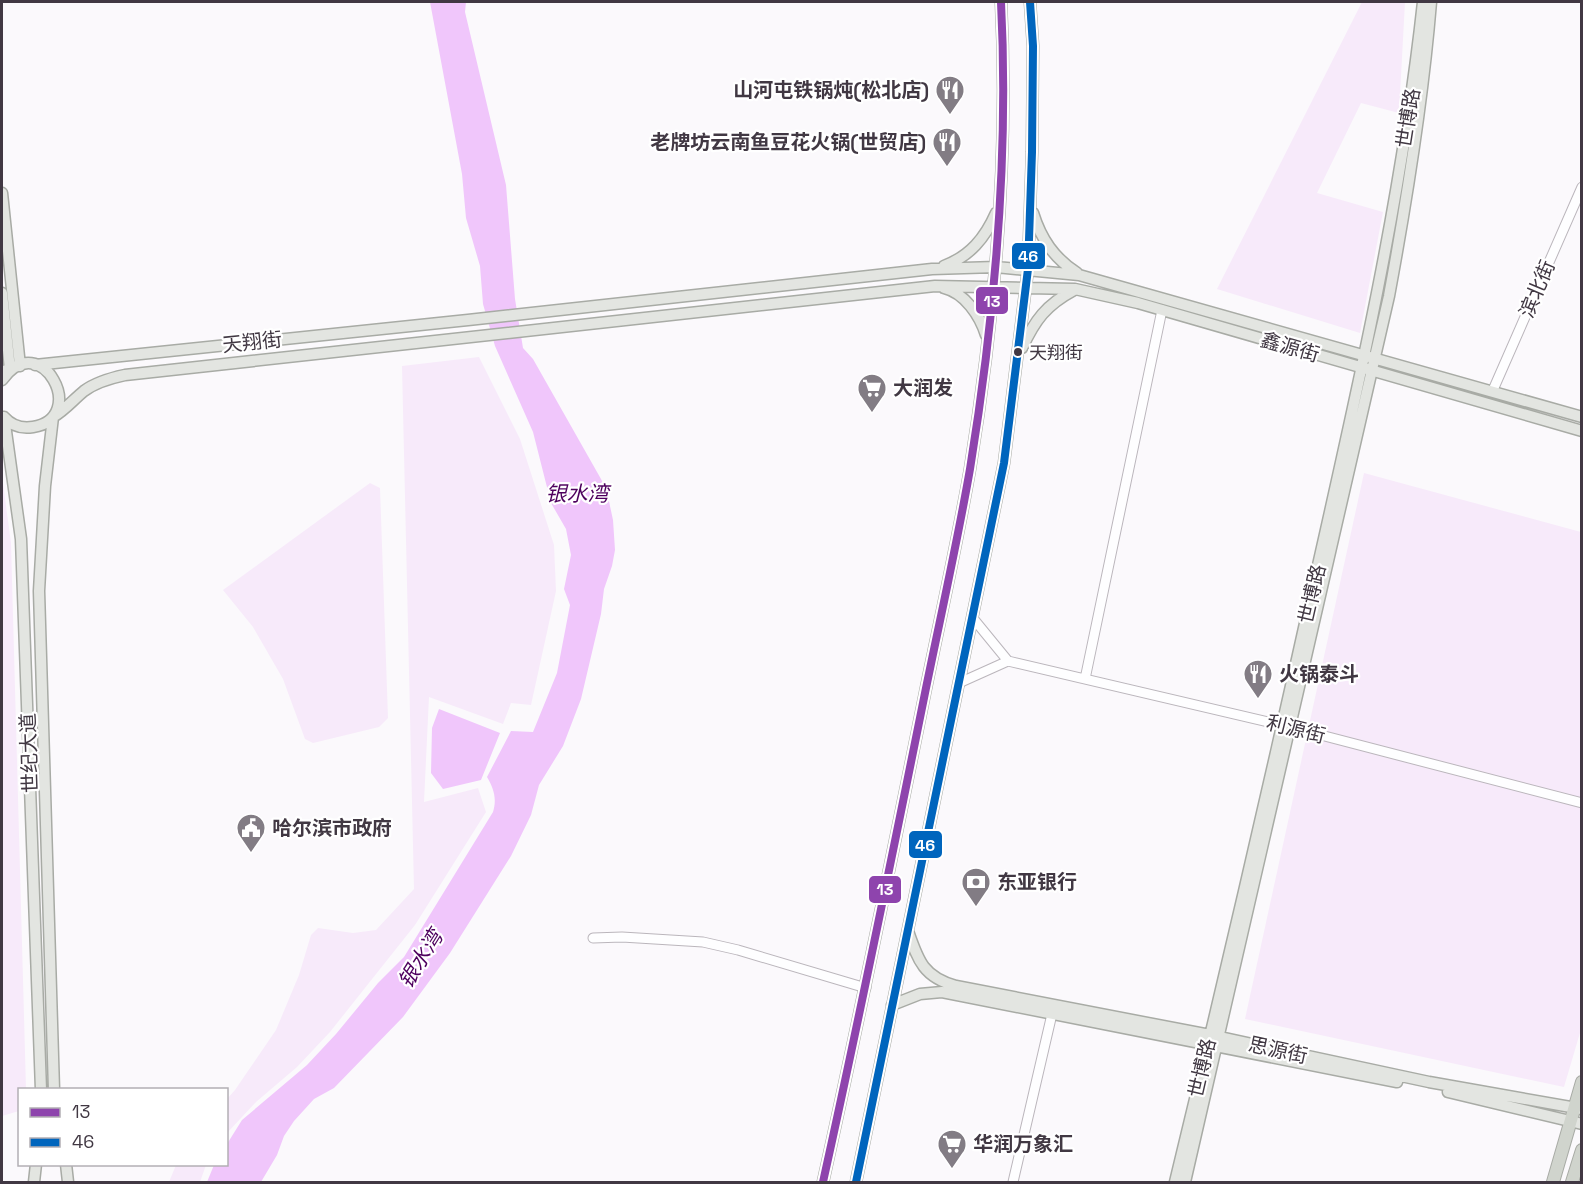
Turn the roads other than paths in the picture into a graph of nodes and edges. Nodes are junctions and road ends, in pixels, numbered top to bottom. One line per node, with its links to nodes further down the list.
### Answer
1 (1001, 2): 6 (main road)
2 (1030, 2): 8 (main road)
3 (1423, 2): 20 (main road, 世博路)
4 (1431, 2): 20 (main road, 世博路)
5 (1581, 187): 26 (street, 滨北街)
6 (1000, 192): 9 (main road); 10 (main road)
7 (2, 193): 23 (main road)
8 (1030, 205): 11 (main road); 12 (main road)
9 (996, 267): 10 (main road); 11 (main road, 鑫源街); 14 (main road)
10 (932, 269): 22 (main road, 天翔街)
11 (1028, 269): 12 (main road, 鑫源街); 15 (main road)
12 (1080, 275): 20 (main road, 鑫源街)
13 (935, 286): 14 (main road); 19 (main road); 28 (main road, 天翔街)
14 (994, 286): 15 (main road, 鑫源街); 19 (main road)
15 (1026, 287): 16 (main road, 鑫源街); 21 (main road)
16 (1075, 289): 18 (main road, 鑫源街); 21 (main road)
17 (2, 293): 23 (main road)
18 (1162, 310): 24 (main road, 鑫源街); 33 (street)
19 (986, 353): 39 (main road)
20 (1370, 356): 24 (main road, 世博路); 26 (main road, 鑫源街)
21 (1018, 357): 31 (main road)
22 (35, 365): 23 (main road, 天翔街); 28 (main road, 世纪大道)
23 (11, 368): 25 (main road)
24 (1367, 369): 30 (main road, 鑫源街); 35 (main road, 世博路)
25 (2, 380)
26 (1493, 390): 29 (main road, 鑫源街)
27 (3, 415): 28 (main road, 天翔街); 44 (main road, 世纪大道)
28 (53, 417): 45 (main road, 世纪大道)
29 (1581, 417)
30 (1581, 431)
31 (972, 617): 32 (street); 34 (main road)
32 (1008, 661): 33 (street, 利源街); 34 (street)
33 (1085, 679): 35 (street, 利源街)
34 (959, 683): 37 (main road)
35 (1286, 727): 36 (street, 利源街); 42 (main road, 世博路)
36 (1581, 803)
37 (907, 927): 40 (main road); 42 (main road, 思源街)
38 (593, 938): 39 (street)
39 (866, 988): 53 (main road)
40 (892, 1005): 41 (main road, 思源街); 54 (main road)
41 (1052, 1014): 42 (main road, 思源街); 55 (street)
42 (1214, 1041): 46 (main road, 思源街); 47 (main road, 思源街); 56 (main road, 世博路); 57 (main road, 世博路)
43 (1581, 1082): 46 (highway)
44 (41, 1088)
45 (54, 1088)
46 (1578, 1109): 47 (highway)
47 (1576, 1123): 58 (highway)
48 (1581, 1150): 59 (highway)
49 (36, 1166): 51 (main road)
50 (66, 1166): 52 (main road)
51 (34, 1182)
52 (68, 1182)
53 (823, 1182)
54 (856, 1182)
55 (1013, 1182)
56 (1175, 1182)
57 (1185, 1182)
58 (1553, 1182)
59 (1572, 1182)

